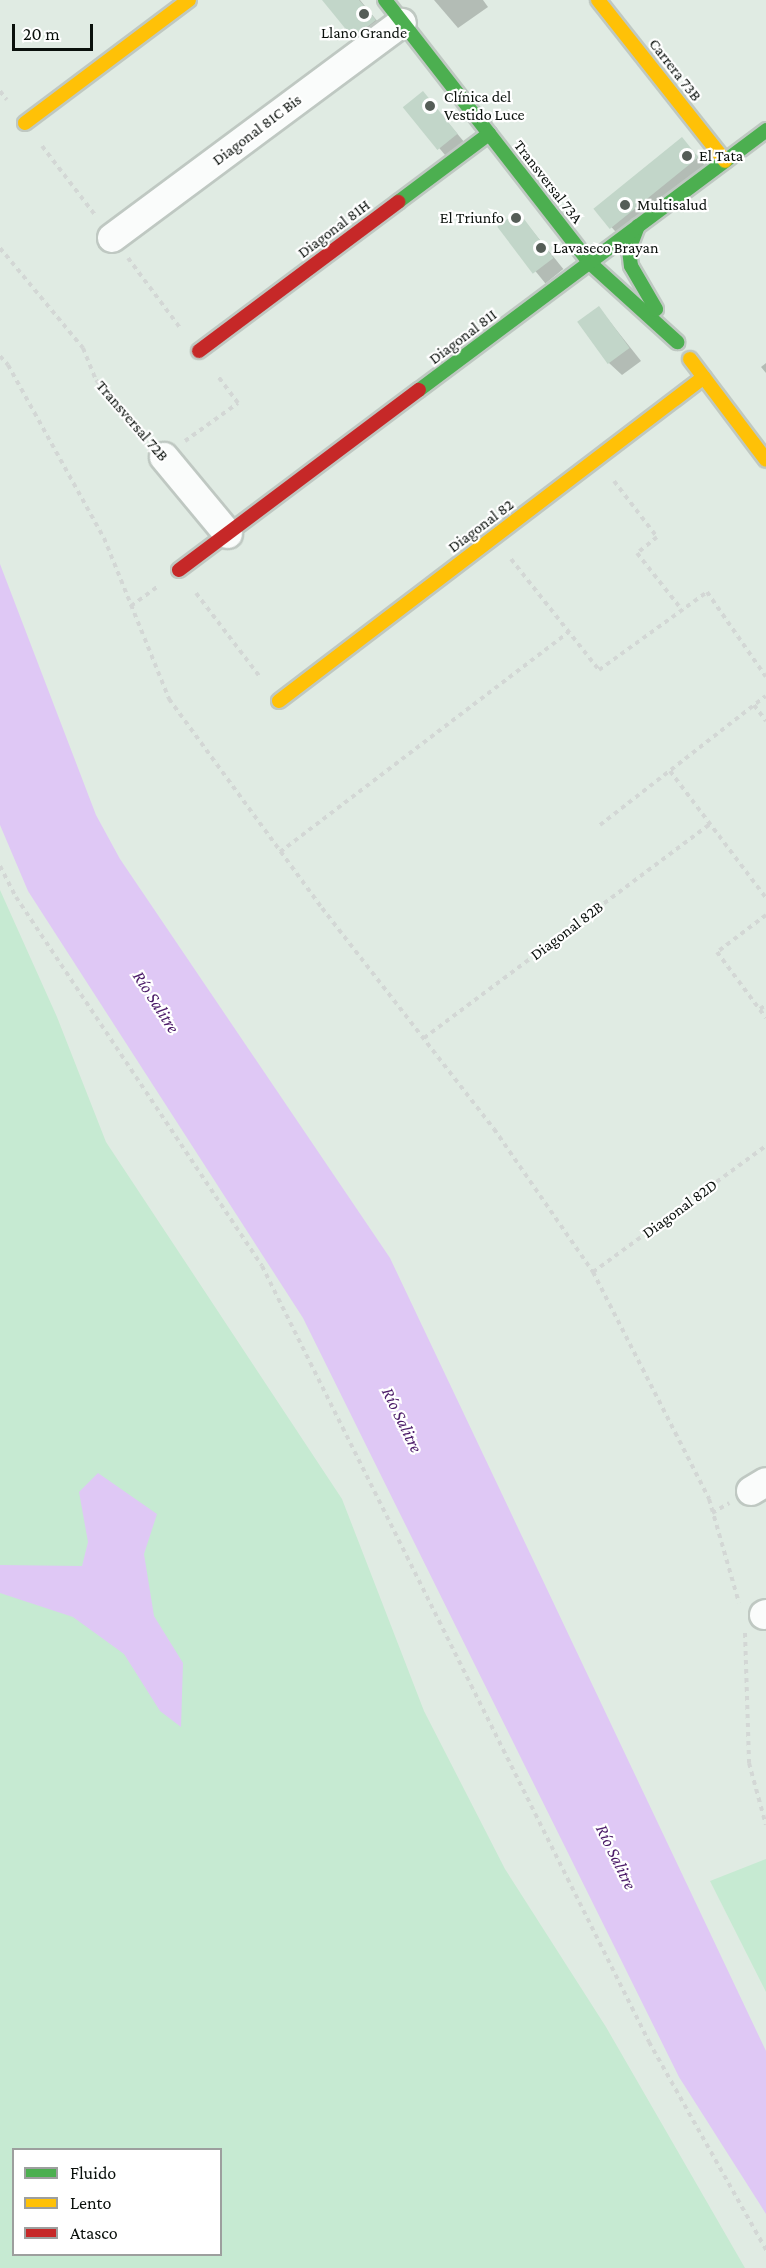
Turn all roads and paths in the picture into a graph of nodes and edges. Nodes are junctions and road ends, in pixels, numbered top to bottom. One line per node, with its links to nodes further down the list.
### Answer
1 (189, 0): 5 (street)
2 (386, 0): 4 (street, Transversal 73A)
3 (598, 0): 8 (street, Carrera 73B)
4 (402, 23): 7 (street, Transversal 73A); 10 (street, Diagonal 81C Bis)
5 (25, 123)
6 (766, 130): 8 (street, Diagonal 81I)
7 (489, 134): 12 (street, Transversal 73A); 14 (street, Diagonal 81H)
8 (725, 161): 9 (street, Diagonal 81I)
9 (638, 226): 12 (street, Diagonal 81I); 13 (street, Transversal 73A)
10 (112, 238)
11 (0, 248): 18 (path, Transversal 72B)
12 (590, 263): 13 (street, Transversal 73A); 21 (street, Diagonal 81I)
13 (677, 342): 16 (street, Transversal 73A)
14 (199, 351)
15 (0, 356): 34 (path)
16 (704, 377): 19 (street, Diagonal 82); 20 (street, Transversal 73A)
17 (238, 403): 18 (path)
18 (164, 457): 21 (street, Transversal 72B)
19 (597, 459): 22 (street, Diagonal 82); 24 (path)
20 (766, 460)
21 (228, 534): 23 (street, Diagonal 81I)
22 (494, 537): 25 (path); 28 (street, Diagonal 82)
23 (179, 570): 28 (path)
24 (682, 610): 25 (path); 26 (path)
25 (569, 632): 34 (path)
26 (765, 675)
27 (766, 696): 29 (path)
28 (279, 701)
29 (754, 705): 30 (path); 31 (path)
30 (766, 721)
31 (670, 771): 32 (path); 33 (path)
32 (710, 824): 36 (path); 41 (path, Diagonal 82B)
33 (600, 825)
34 (280, 852): 41 (path)
35 (0, 866): 46 (path)
36 (766, 898)
37 (766, 915): 39 (path)
38 (766, 1005): 39 (path)
39 (760, 1009): 40 (path)
40 (766, 1018)
41 (424, 1038): 43 (path)
42 (766, 1146): 43 (path, Diagonal 82D)
43 (593, 1272): 44 (path)
44 (754, 1616): 45 (path)
45 (766, 1826)
46 (766, 2250)

